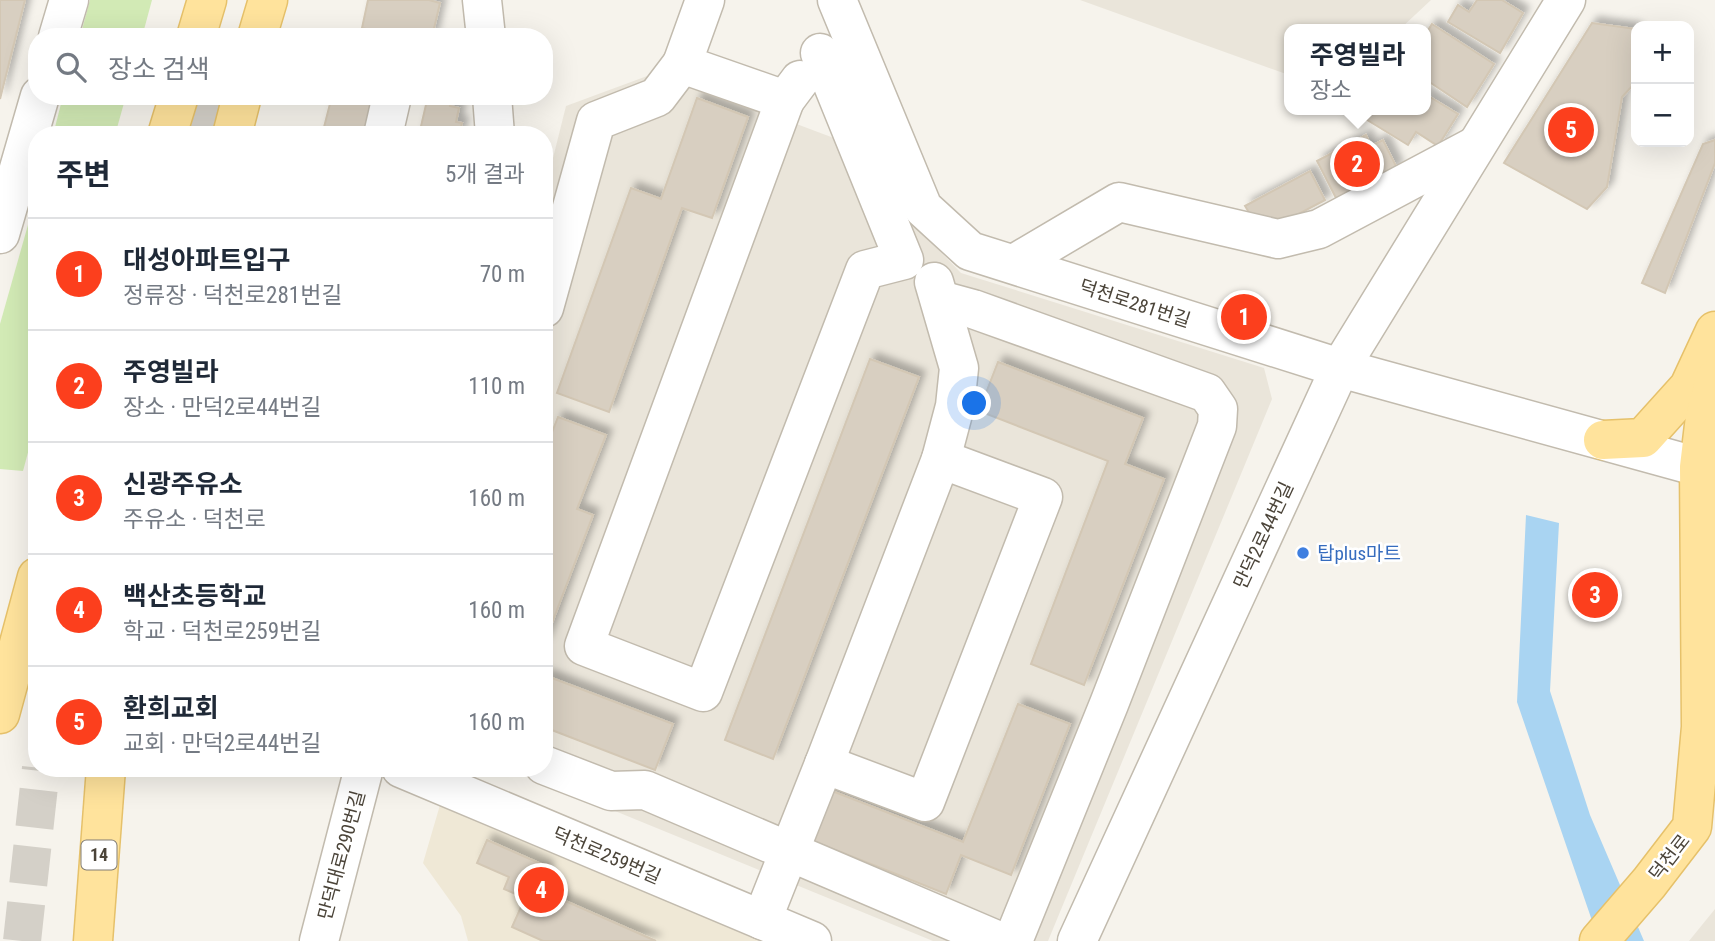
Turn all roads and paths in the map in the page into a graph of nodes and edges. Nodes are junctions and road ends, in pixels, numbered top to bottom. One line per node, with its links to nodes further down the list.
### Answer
1 (69, 0): 7 (street)
2 (207, 0): 8 (main road)
3 (482, 0): 9 (street)
4 (705, 0): 11 (street)
5 (1566, 0): 24 (street, 만덕2로44번길)
6 (841, 10): 10 (street); 28 (street, 덕천로281번길)
7 (61, 28)
8 (199, 28)
9 (485, 28)
10 (820, 53): 12 (street); 27 (street)
11 (681, 64): 12 (street); 29 (street)
12 (785, 100): 27 (street)
13 (37, 105): 18 (street)
14 (176, 105): 19 (main road)
15 (240, 105): 20 (main road)
16 (390, 105): 21 (street)
17 (493, 105): 22 (street)
18 (29, 126)
19 (170, 126)
20 (234, 126)
21 (385, 126)
22 (494, 126)
23 (28, 128): 25 (street)
24 (1477, 145): 28 (street); 32 (street, 만덕2로44번길)
25 (6, 188): 26 (street)
26 (0, 234)
27 (904, 260): 30 (street)
28 (1014, 264): 32 (street, 덕천로281번길)
29 (553, 276)
30 (940, 300): 35 (street); 50 (street)
31 (1715, 331): 34 (main road)
32 (1340, 368): 34 (street, 덕천로281번길); 51 (street, 만덕2로44번길)
33 (1715, 379): 36 (main road, 덕천로)
34 (1603, 440): 36 (street, 덕천로281번길)
35 (941, 459): 40 (street); 40 (street)
36 (1699, 467): 39 (main road, 덕천로)
37 (28, 610): 38 (main road)
38 (0, 714)
39 (1708, 729): 52 (main road, 덕천로)
40 (824, 764): 45 (street)
41 (553, 768): 45 (street)
42 (105, 777): 47 (main road, 14)
43 (362, 777): 48 (street, 만덕대로290번길)
44 (422, 777): 46 (street, 덕천로259번길)
45 (789, 852): 46 (street); 50 (street)
46 (761, 920): 49 (street, 덕천로259번길)
47 (93, 941)
48 (318, 941)
49 (812, 941)
50 (1001, 941)
51 (1077, 941)
52 (1599, 941)

